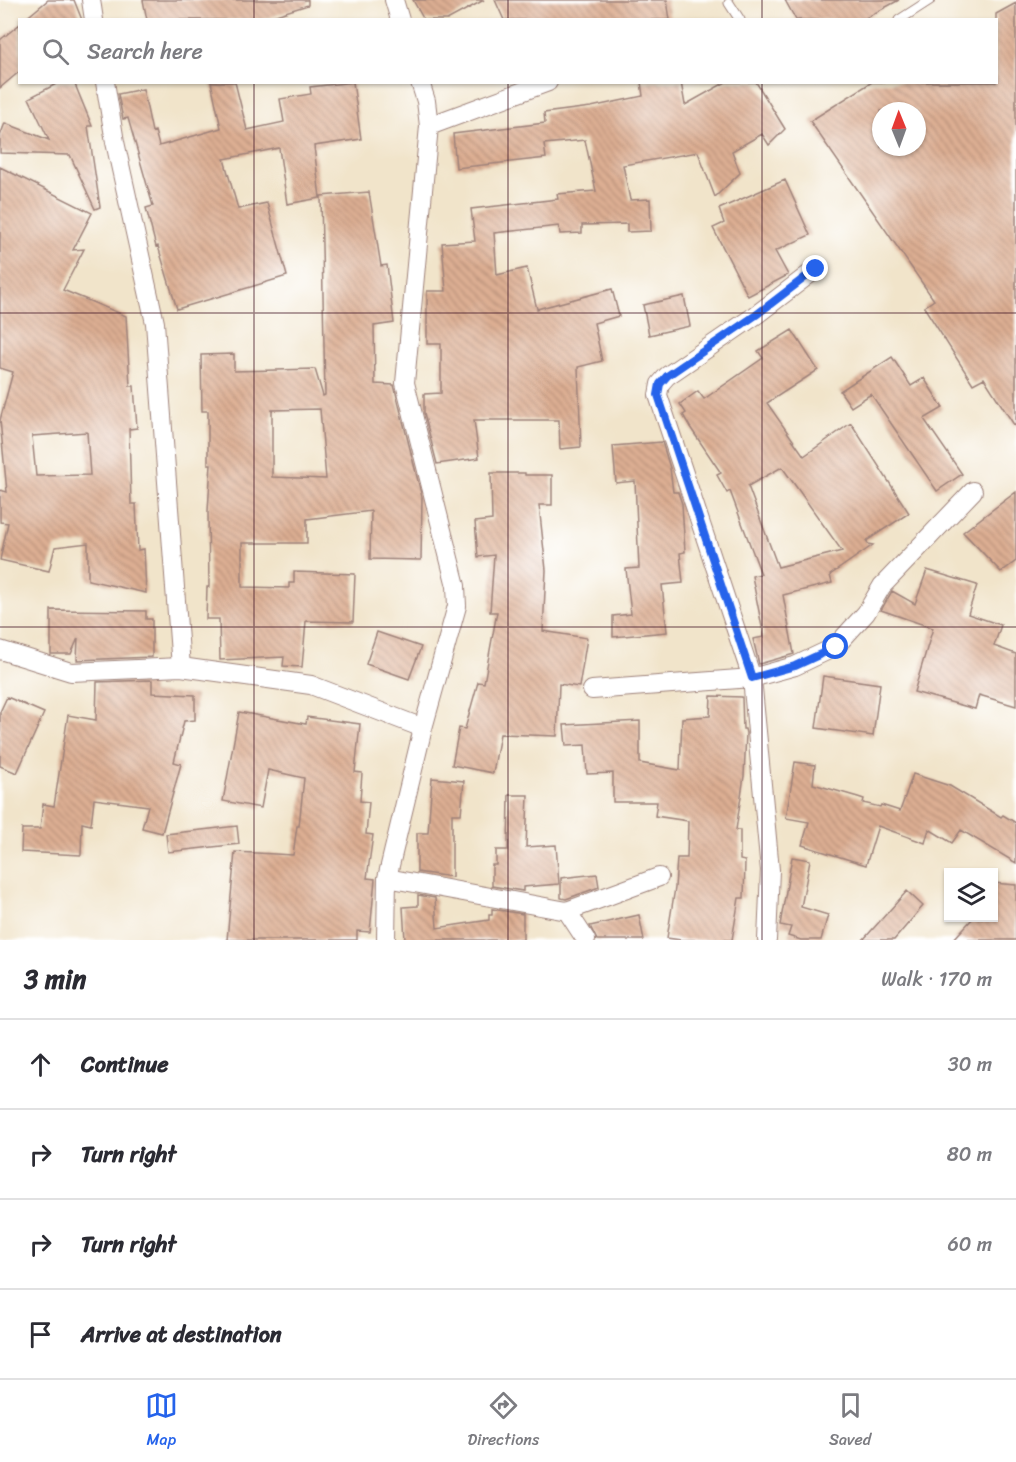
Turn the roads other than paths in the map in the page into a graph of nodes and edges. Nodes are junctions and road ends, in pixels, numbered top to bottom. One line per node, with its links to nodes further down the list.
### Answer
1 (91, 0): 5 (street)
2 (394, 0): 6 (street)
3 (930, 0): 8 (lane)
4 (729, 3): 7 (lane)
5 (94, 18)
6 (399, 18)
7 (739, 18)
8 (902, 18)
9 (105, 84): 16 (street)
10 (421, 84): 12 (street)
11 (543, 84): 12 (street)
12 (429, 126): 19 (street)
13 (816, 269): 17 (street)
14 (973, 491): 17 (street)
15 (0, 650): 16 (street)
16 (181, 667): 19 (street)
17 (752, 678): 18 (street); 25 (street)
18 (592, 690)
19 (423, 728): 21 (street)
20 (658, 877): 22 (street)
21 (387, 878): 22 (street); 23 (street)
22 (567, 911): 24 (street)
23 (386, 940)
24 (586, 940)
25 (767, 940)

